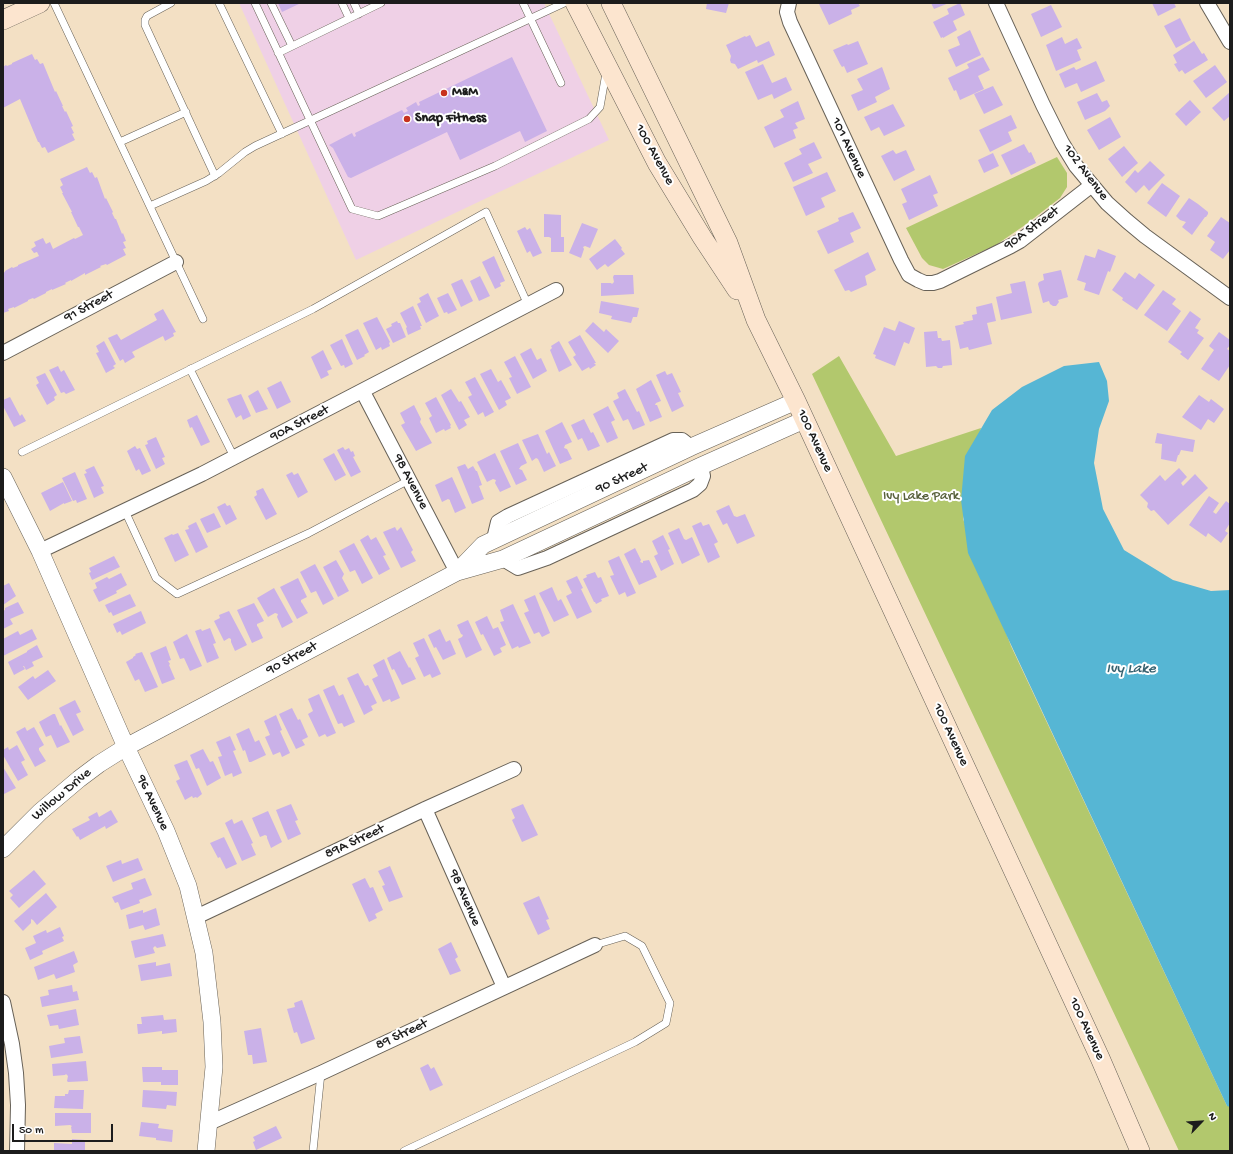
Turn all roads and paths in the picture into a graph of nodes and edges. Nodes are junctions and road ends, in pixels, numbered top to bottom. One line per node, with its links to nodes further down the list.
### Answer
1 (40, 3): 20 (main road)
2 (54, 3): 29 (lane)
3 (171, 3): 26 (lane)
4 (219, 3): 28 (lane)
5 (255, 3): 23 (lane)
6 (271, 3): 22 (lane)
7 (342, 3): 18 (lane)
8 (354, 3): 17 (lane)
9 (381, 3): 17 (lane)
10 (523, 3): 19 (lane)
11 (564, 3): 19 (lane)
12 (575, 3): 24 (main road, 100 Avenue)
13 (611, 3): 39 (main road, 100 Avenue)
14 (789, 3): 34 (street, 101 Avenue)
15 (996, 3): 31 (street, 102 Avenue)
16 (1207, 3): 21 (street)
17 (359, 14): 18 (lane)
18 (349, 18): 22 (lane)
19 (531, 18): 25 (lane); 27 (lane)
20 (3, 20)
21 (1230, 42)
22 (292, 46): 23 (lane)
23 (278, 52): 27 (lane)
24 (607, 67): 27 (lane); 39 (main road, 100 Avenue)
25 (561, 83)
26 (186, 112): 29 (lane); 30 (lane)
27 (310, 122): 28 (lane)
28 (282, 134): 30 (lane)
29 (120, 142): 32 (lane)
30 (215, 176): 32 (lane)
31 (1092, 185): 34 (street, 90A Street); 36 (street, 102 Avenue)
32 (150, 206): 33 (lane)
33 (176, 262): 38 (lane); 40 (street, 91 Street)
34 (925, 283)
35 (556, 290): 37 (street, 90A Street)
36 (1230, 298)
37 (528, 305): 41 (lane); 42 (street, 90A Street)
38 (203, 319)
39 (756, 320): 43 (main road, 100 Avenue)
40 (3, 353)
41 (190, 369): 45 (lane); 46 (lane)
42 (363, 392): 46 (street, 90A Street); 49 (street, 98 Avenue)
43 (796, 401): 44 (main road, 100 Avenue); 47 (street, 90 Street)
44 (804, 420): 47 (street, 90 Street); 68 (main road, 100 Avenue)
45 (22, 452)
46 (234, 457): 50 (street, 90A Street)
47 (696, 457): 51 (street, 90 Street); 51 (street)
48 (3, 477): 52 (street, 96 Avenue)
49 (409, 480): 50 (lane); 53 (street, 98 Avenue)
50 (125, 511): 52 (street, 90A Street)
51 (499, 549): 53 (street, 90 Street)
52 (40, 552): 54 (street, 96 Avenue)
53 (457, 572): 54 (street, 90 Street)
54 (126, 747): 57 (street, Willow Drive); 58 (street, 96 Avenue)
55 (514, 769): 56 (street, 89A Street)
56 (425, 809): 58 (street, 89A Street); 60 (street, 98 Avenue)
57 (3, 849)
58 (196, 917): 63 (street, 96 Avenue)
59 (595, 945): 60 (street, 89 Street); 67 (lane)
60 (504, 988): 62 (street, 89 Street)
61 (3, 1002): 64 (street)
62 (321, 1073): 63 (street, 89 Street); 66 (lane)
63 (209, 1123): 65 (street, 96 Avenue)
64 (17, 1151)
65 (206, 1151)
66 (313, 1151)
67 (404, 1151)
68 (1140, 1151)

